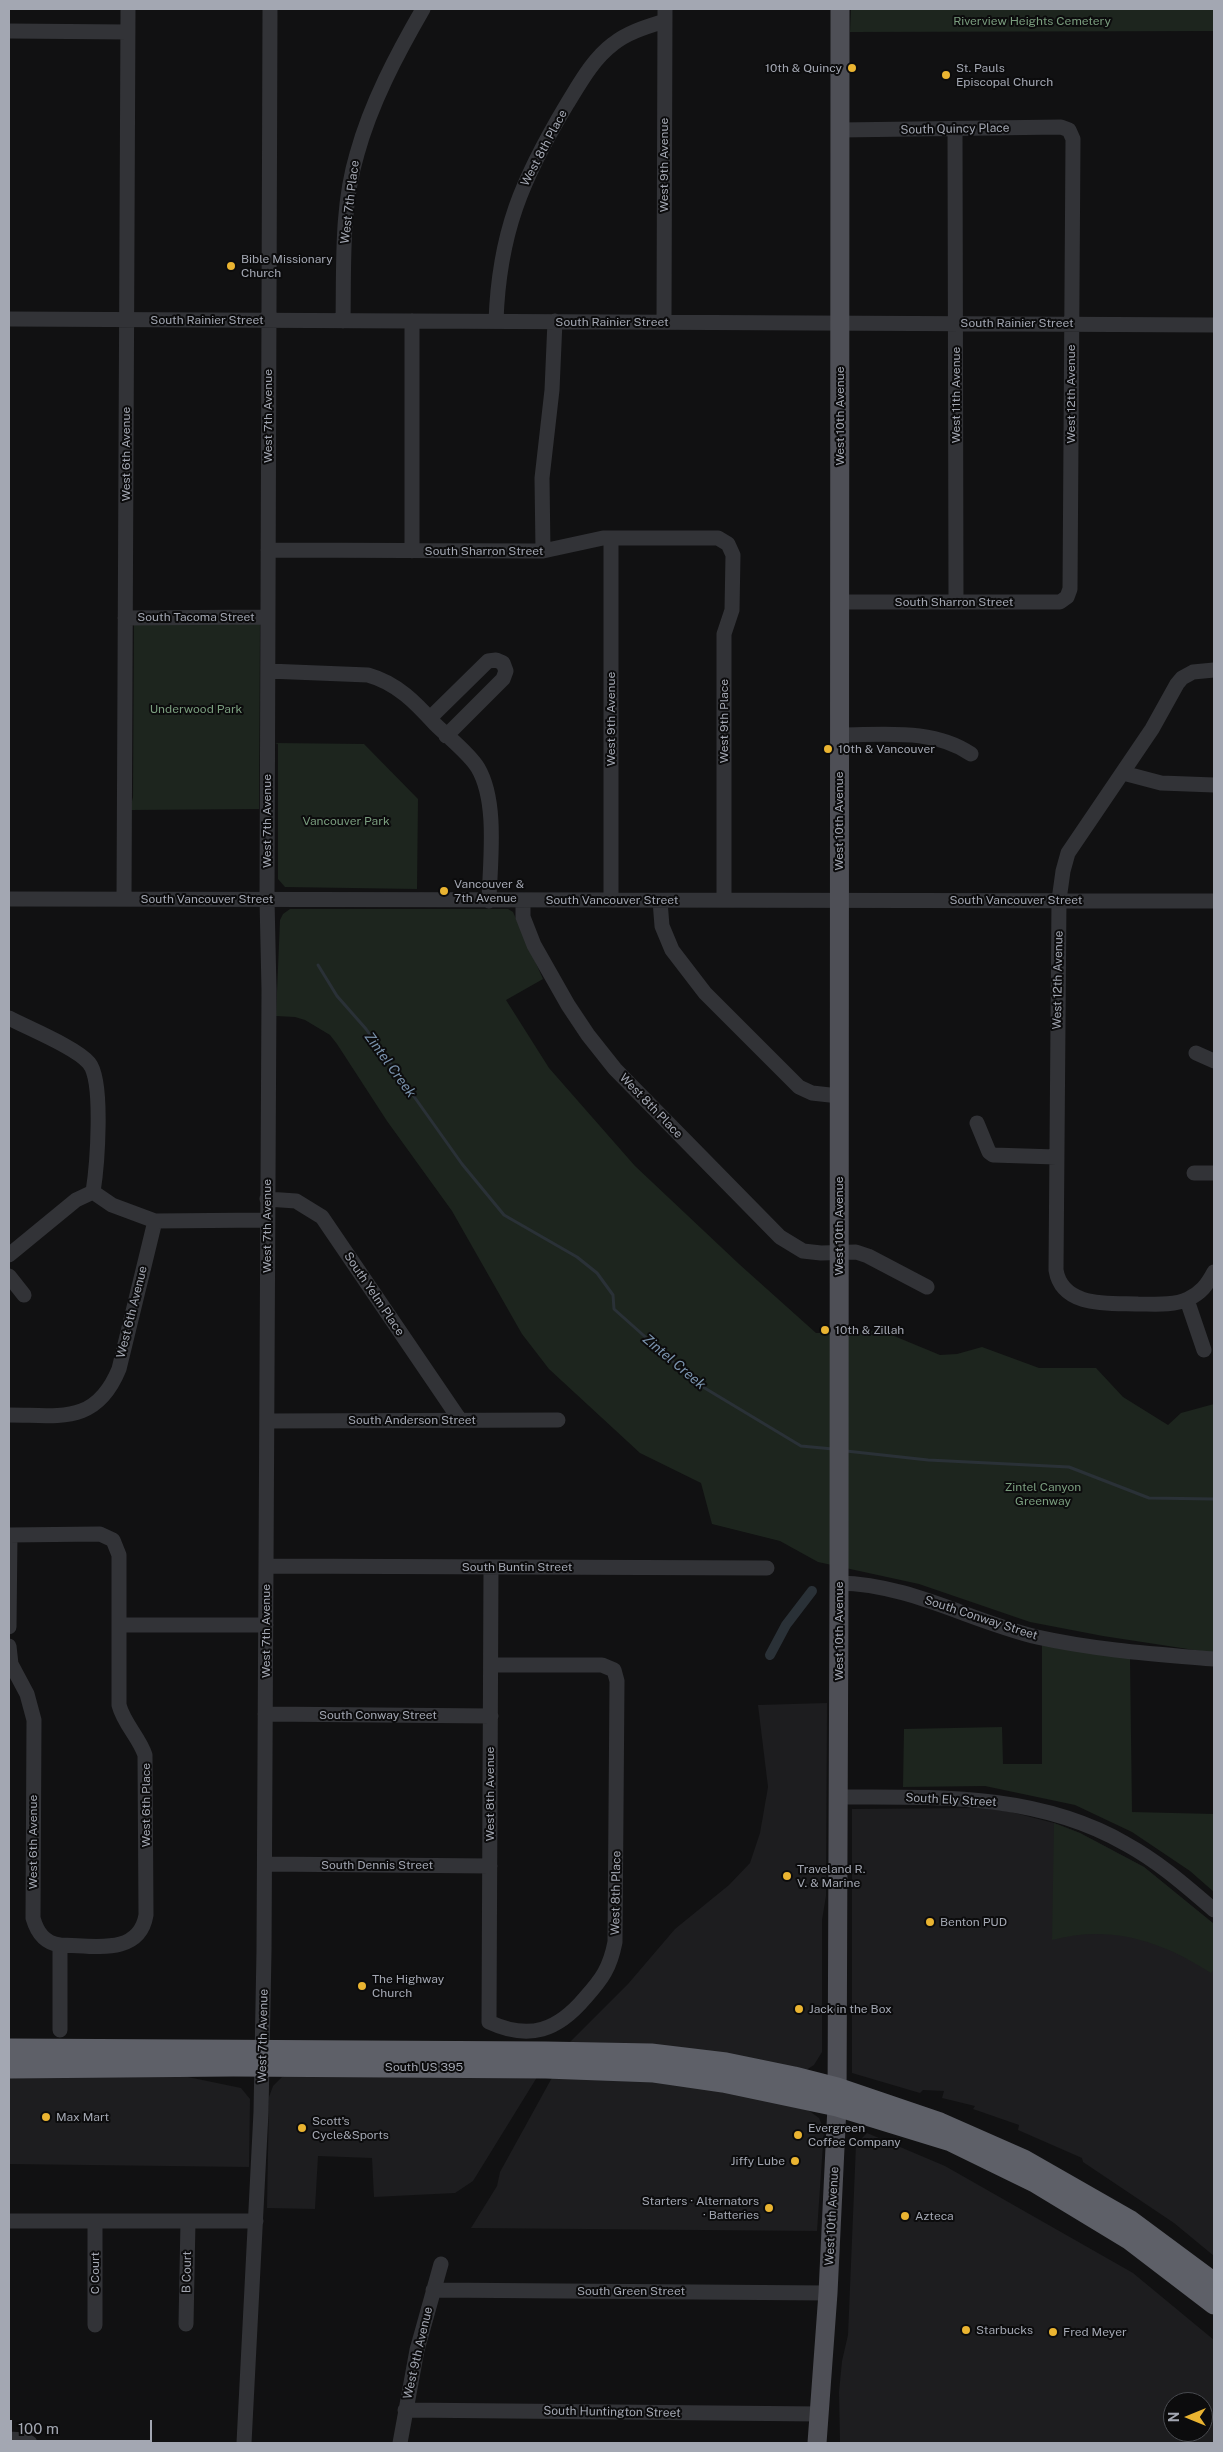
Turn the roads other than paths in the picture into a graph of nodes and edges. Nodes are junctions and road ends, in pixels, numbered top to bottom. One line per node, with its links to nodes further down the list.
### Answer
1 (128, 9): 7 (street, West 6th Avenue)
2 (270, 9): 13 (street, West 7th Avenue)
3 (424, 9): 14 (street, West 7th Place)
4 (840, 9): 9 (main road, West 10th Avenue)
5 (664, 15): 16 (street, West 8th Place); 18 (street, West 9th Avenue)
6 (9, 31): 7 (street)
7 (128, 32): 12 (street, West 6th Avenue)
8 (956, 129): 9 (street, South Quincy Place); 10 (street, South Quincy Place); 20 (street, West 11th Avenue)
9 (840, 130): 19 (main road, West 10th Avenue)
10 (1069, 130): 21 (street, West 12th Avenue)
11 (9, 320): 12 (street, South Rainier Street)
12 (126, 320): 13 (street, South Rainier Street); 32 (street, West 6th Avenue)
13 (269, 320): 14 (street, South Rainier Street); 25 (street, West 7th Avenue)
14 (343, 321): 15 (street, South Rainier Street)
15 (412, 321): 16 (street, South Rainier Street); 26 (street)
16 (496, 321): 17 (street, South Rainier Street)
17 (555, 321): 18 (street, South Rainier Street); 27 (street)
18 (664, 322): 19 (street, South Rainier Street)
19 (840, 322): 20 (street, South Rainier Street); 30 (main road, West 10th Avenue)
20 (956, 323): 21 (street, South Rainier Street); 29 (street, West 11th Avenue)
21 (1071, 323): 22 (street, South Rainier Street); 28 (street, West 12th Avenue)
22 (1214, 325)
23 (611, 538): 24 (street, South Sharron Street); 27 (street, South Sharron Street); 46 (street, West 9th Avenue)
24 (728, 544): 47 (street, West 9th Place)
25 (268, 550): 26 (street, South Sharron Street); 31 (street, West 7th Avenue)
26 (412, 551): 27 (street, South Sharron Street)
27 (543, 551)
28 (1067, 597): 29 (street, South Sharron Street)
29 (956, 601): 30 (street, South Sharron Street)
30 (840, 602): 36 (main road, West 10th Avenue)
31 (268, 617): 32 (street, South Tacoma Street); 34 (street, West 7th Avenue)
32 (125, 618): 42 (street, West 6th Avenue)
33 (1214, 670): 39 (street, West 12th Avenue)
34 (268, 671): 35 (street); 43 (street, West 7th Avenue)
35 (430, 718): 37 (street); 37 (street)
36 (839, 735): 38 (street); 44 (main road, West 10th Avenue)
37 (446, 736): 49 (street)
38 (971, 754)
39 (1123, 773): 40 (street); 48 (street, West 12th Avenue)
40 (1214, 785)
41 (9, 899): 42 (street, South Vancouver Street)
42 (124, 899): 43 (street, South Vancouver Street)
43 (267, 899): 49 (street, South Vancouver Street); 61 (street, West 7th Avenue)
44 (839, 899): 47 (street, South Vancouver Street); 48 (street, South Vancouver Street); 55 (main road, West 10th Avenue)
45 (523, 900): 46 (street, South Vancouver Street); 49 (street, South Vancouver Street); 64 (street, West 8th Place)
46 (611, 900): 50 (street, South Vancouver Street)
47 (724, 900): 50 (street, South Vancouver Street)
48 (1059, 900): 51 (street, South Vancouver Street); 57 (street, West 12th Avenue)
49 (489, 901)
50 (660, 901): 55 (street)
51 (1214, 901)
52 (9, 1018): 60 (street)
53 (1196, 1053): 54 (street)
54 (1214, 1061)
55 (839, 1096): 64 (main road, West 10th Avenue)
56 (977, 1123): 57 (street)
57 (1056, 1157): 70 (street, West 12th Avenue)
58 (1194, 1173): 59 (street)
59 (1214, 1173)
60 (93, 1192): 63 (street); 65 (street)
61 (267, 1199): 62 (street, West 7th Avenue); 73 (street, South Yelm Place)
62 (267, 1220): 63 (street); 75 (street, West 7th Avenue)
63 (155, 1221): 72 (street, West 6th Avenue)
64 (839, 1253): 68 (street, West 8th Place); 80 (main road, West 10th Avenue)
65 (9, 1255)
66 (1214, 1272): 70 (street)
67 (9, 1276): 69 (street)
68 (927, 1287)
69 (24, 1295)
70 (1187, 1300): 71 (street)
71 (1204, 1350)
72 (9, 1416)
73 (460, 1420): 74 (street, South Anderson Street); 75 (street, South Anderson Street)
74 (558, 1420)
75 (267, 1421): 77 (street, West 7th Avenue)
76 (9, 1535): 81 (street, West 6th Place); 83 (street)
77 (266, 1566): 78 (street, South Buntin Street); 82 (street, West 7th Avenue)
78 (491, 1567): 79 (street, South Buntin Street); 86 (street, West 8th Avenue)
79 (767, 1568)
80 (839, 1583): 85 (street, South Conway Street); 89 (main road, West 10th Avenue)
81 (119, 1625): 82 (street); 93 (street, West 6th Place)
82 (266, 1625): 87 (street, West 7th Avenue)
83 (9, 1627)
84 (9, 1646): 93 (street, West 6th Avenue)
85 (1214, 1659)
86 (491, 1665): 88 (street, West 8th Avenue); 94 (street, West 8th Place)
87 (265, 1714): 88 (street, South Conway Street); 90 (street, West 7th Avenue)
88 (491, 1716): 91 (street, West 8th Avenue)
89 (838, 1796): 92 (street, South Ely Street); 99 (main road, West 10th Avenue)
90 (265, 1864): 91 (street, South Dennis Street); 97 (street, West 7th Avenue)
91 (490, 1866): 94 (street, West 8th Avenue)
92 (1214, 1910)
93 (60, 1945): 95 (street)
94 (489, 2022)
95 (60, 2030)
96 (9, 2049): 97 (highway, South US 395)
97 (262, 2058): 98 (highway, South US 395); 99 (highway, South US 395); 103 (street, West 7th Avenue)
98 (9, 2068)
99 (837, 2097): 105 (highway); 107 (main road, West 10th Avenue); 108 (highway)
100 (9, 2221): 101 (street)
101 (95, 2221): 102 (street); 110 (street, C Court)
102 (188, 2221): 103 (street); 109 (street, B Court)
103 (256, 2221): 115 (street, West 7th Avenue)
104 (441, 2264): 106 (street, West 9th Avenue)
105 (1214, 2283)
106 (433, 2290): 107 (street, South Green Street); 111 (street, West 9th Avenue)
107 (828, 2293): 112 (main road, West 10th Avenue)
108 (1214, 2304)
109 (186, 2324)
110 (95, 2325)
111 (406, 2410): 112 (street, South Huntington Street); 116 (street, West 9th Avenue)
112 (819, 2414): 117 (main road, West 10th Avenue)
113 (9, 2439): 114 (street)
114 (30, 2443)
115 (244, 2443)
116 (400, 2443)
117 (817, 2443)

